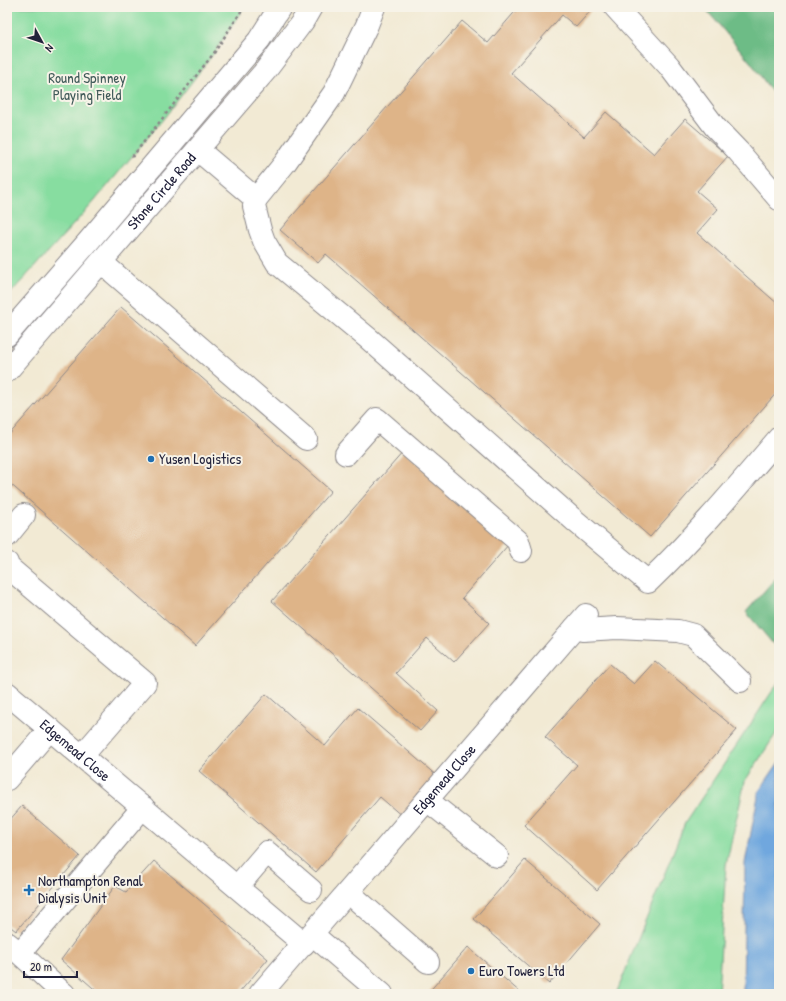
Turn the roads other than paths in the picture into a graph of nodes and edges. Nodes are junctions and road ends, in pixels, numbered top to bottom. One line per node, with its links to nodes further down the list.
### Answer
1 (280, 7): 9 (street, Stone Circle Road)
2 (311, 7): 5 (street, Stone Circle Road)
3 (374, 7): 6 (street)
4 (616, 7): 7 (street)
5 (198, 150): 6 (street); 8 (street, Stone Circle Road)
6 (256, 199): 11 (street)
7 (779, 199)
8 (101, 262): 10 (street, Stone Circle Road); 12 (street)
9 (7, 335)
10 (7, 371)
11 (779, 438)
12 (306, 439)
13 (346, 454): 16 (street)
14 (24, 515): 15 (street)
15 (7, 536)
16 (521, 551)
17 (7, 563): 21 (street)
18 (740, 681): 23 (street, Edgemead Close)
19 (7, 693): 20 (street, Edgemead Close)
20 (50, 729): 21 (street, Edgemead Close); 22 (street)
21 (82, 756): 24 (street, Edgemead Close)
22 (7, 779)
23 (427, 800): 25 (street); 28 (street, Edgemead Close)
24 (143, 807): 26 (street, Edgemead Close); 30 (street)
25 (497, 856)
26 (236, 887): 27 (street); 29 (street, Edgemead Close)
27 (311, 890)
28 (348, 892): 29 (street, Edgemead Close); 31 (street)
29 (308, 939): 33 (street, Edgemead Close); 34 (street)
30 (14, 948): 32 (street)
31 (428, 962)
32 (64, 994)
33 (260, 994)
34 (382, 994)

